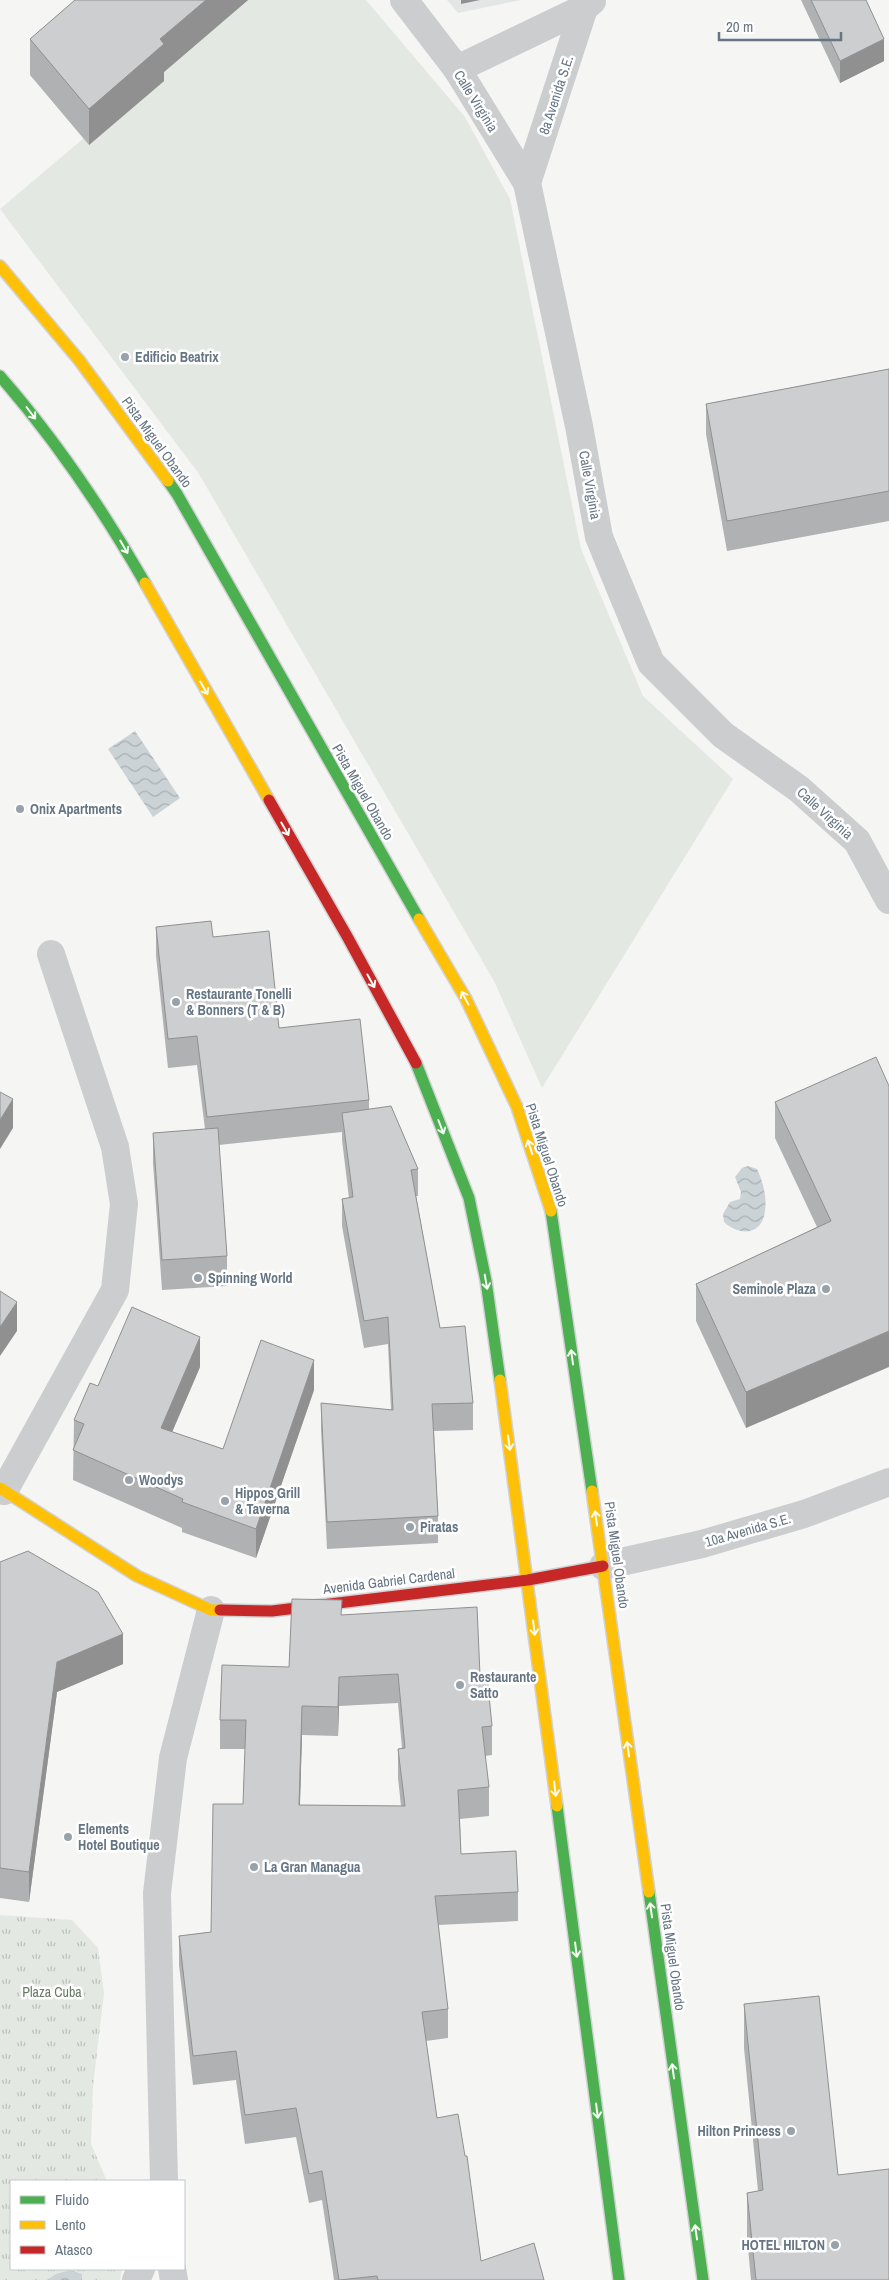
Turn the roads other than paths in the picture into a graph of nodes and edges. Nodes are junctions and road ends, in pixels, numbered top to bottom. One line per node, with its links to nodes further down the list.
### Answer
1 (404, 0): 3 (street, Calle Virginia)
2 (589, 4): 3 (street, 8a Avenida S.E.); 4 (street, 8a Avenida S.E.)
3 (457, 69): 4 (street, Calle Virginia)
4 (527, 183): 7 (street, Calle Virginia)
5 (0, 266): 11 (main road, Pista Miguel Obando, one-way to 5)
6 (0, 376): 12 (main road, one-way to 12)
7 (889, 900)
8 (51, 954): 10 (street)
9 (889, 1482): 11 (street, 10a Avenida S.E.)
10 (2, 1489): 13 (main road, Avenida Gabriel Cardenal)
11 (603, 1566): 12 (main road, Avenida Gabriel Cardenal); 16 (main road, Pista Miguel Obando, one-way to 11)
12 (528, 1580): 13 (main road, Avenida Gabriel Cardenal); 15 (main road, one-way to 15)
13 (211, 1610): 14 (street)
14 (164, 2180)
15 (619, 2280)
16 (703, 2280)

